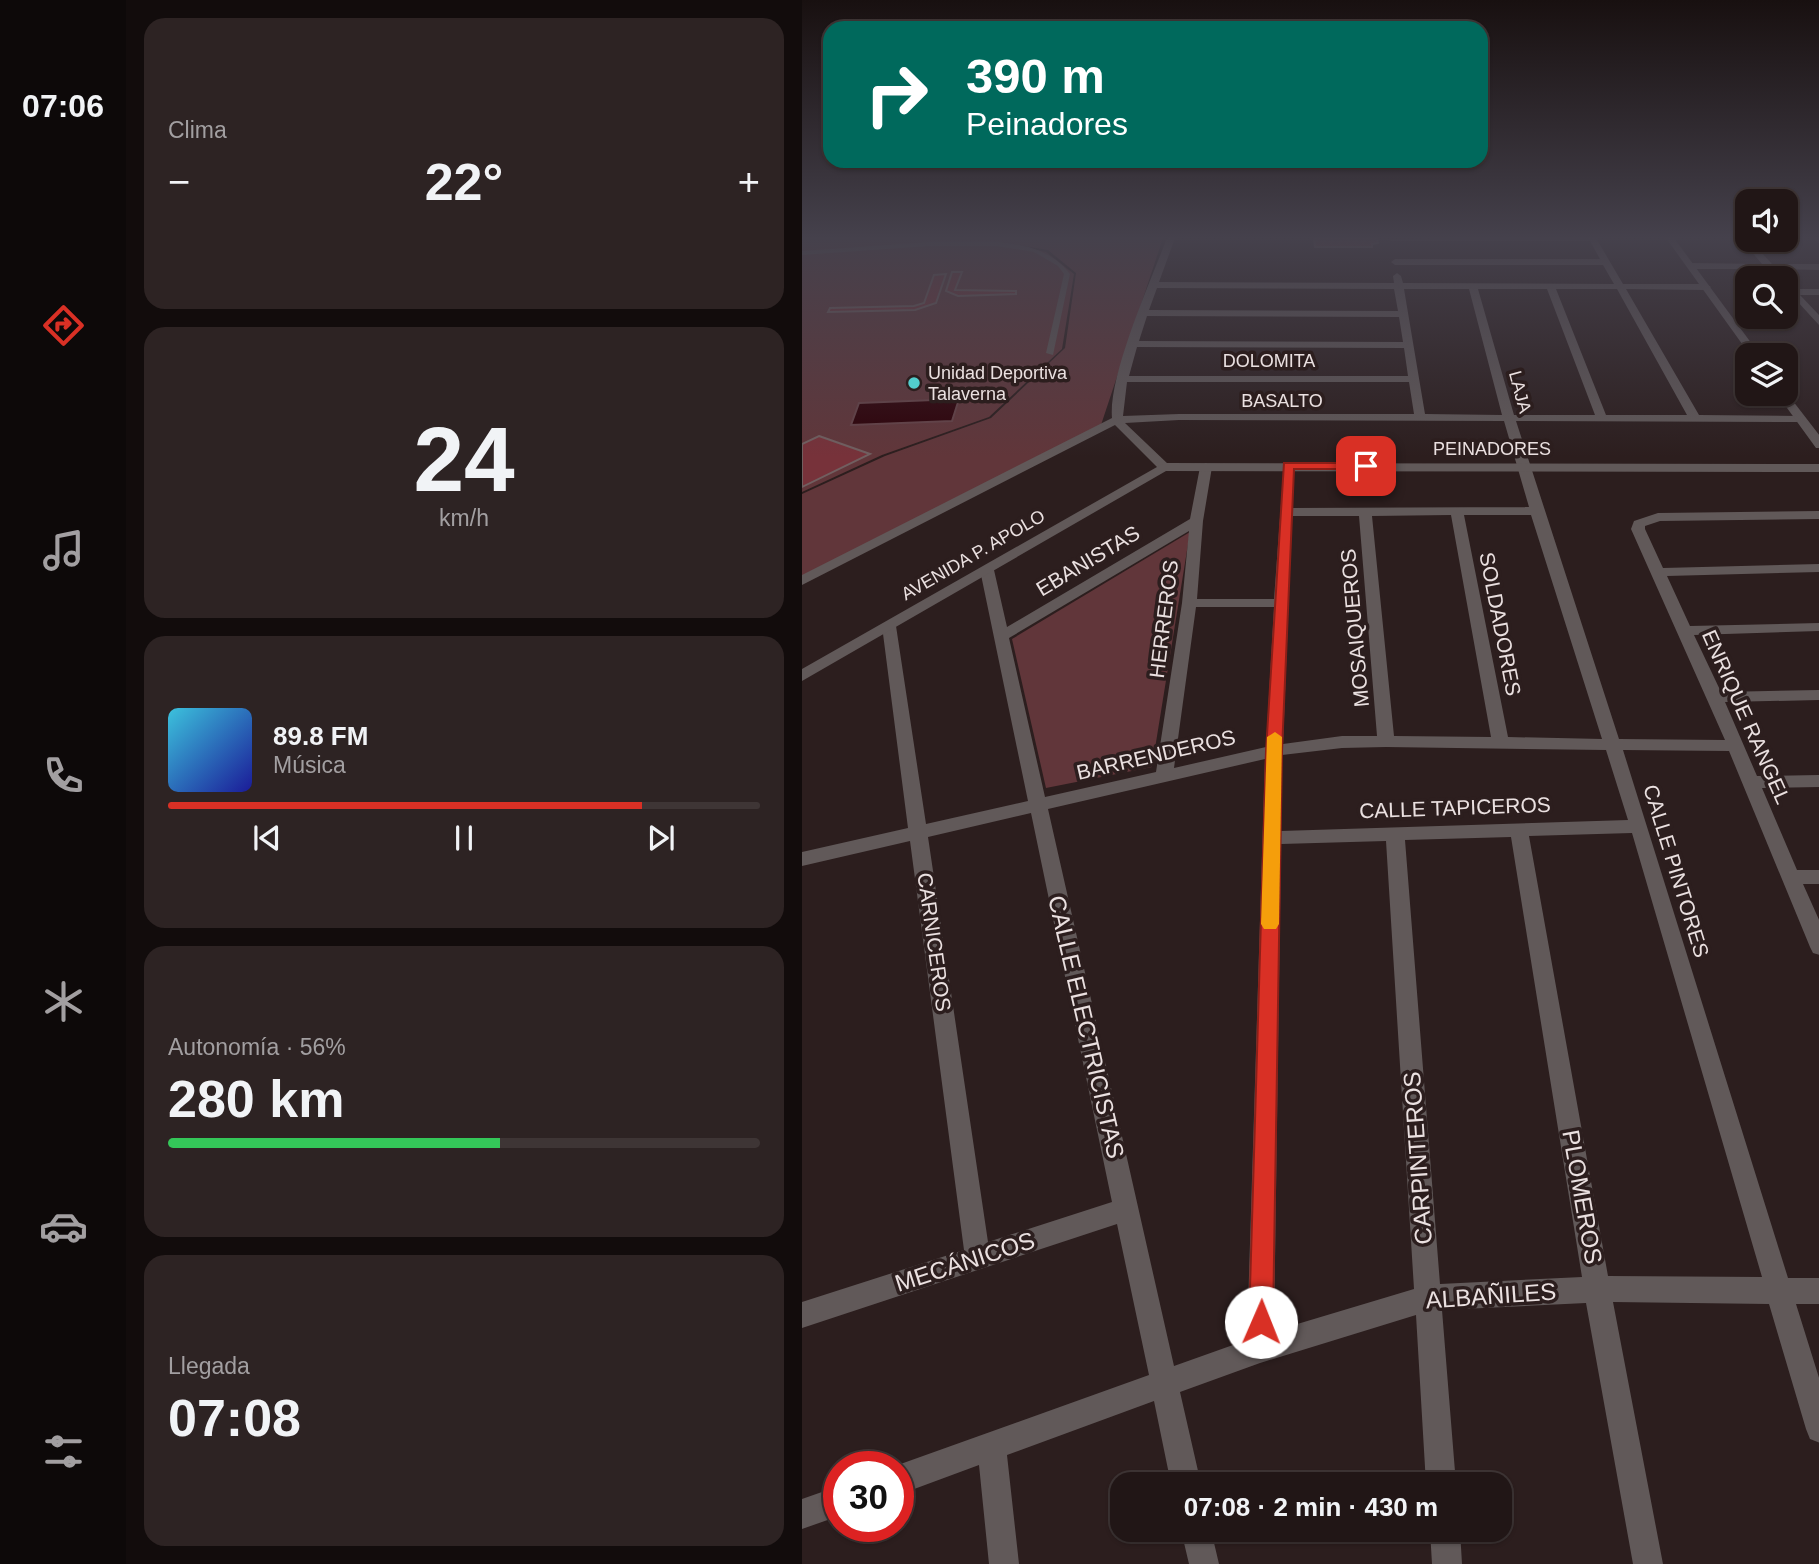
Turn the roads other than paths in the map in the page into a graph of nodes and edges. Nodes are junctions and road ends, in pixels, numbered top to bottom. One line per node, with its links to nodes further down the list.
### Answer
1 (1059, 311): 12 (lane)
2 (1402, 311): 8 (street)
3 (1480, 311): 16 (street, LAJA)
4 (1560, 311): 17 (street)
5 (1636, 311): 19 (street)
6 (1723, 311): 9 (street)
7 (1144, 313): 8 (street); 10 (street)
8 (1403, 314): 11 (street)
9 (1746, 343)
10 (1134, 344): 11 (street); 13 (street)
11 (1408, 345): 14 (street)
12 (1050, 353)
13 (1123, 379): 14 (street, DOLOMITA); 21 (street)
14 (1414, 379): 18 (street)
15 (1791, 406): 20 (street)
16 (1509, 418): 17 (street, BASALTO); 18 (street, BASALTO); 24 (street, LAJA)
17 (1602, 418): 19 (street, BASALTO)
18 (1420, 419): 21 (street, BASALTO)
19 (1695, 419): 20 (street, BASALTO)
20 (1800, 419): 22 (street)
21 (1117, 420): 25 (street); 37 (street, BASALTO)
22 (1819, 445)
23 (1288, 466): 24 (street, PEINADORES); 26 (street, PEINADORES); 29 (street)
24 (1522, 466): 27 (street, PEINADORES); 28 (street, CALLE PINTORES)
25 (1164, 467): 26 (street, PEINADORES); 35 (street, AVENIDA P. APOLO)
26 (1206, 467): 33 (street, HERREROS)
27 (1819, 468)
28 (1537, 511): 31 (street); 49 (street, CALLE PINTORES)
29 (1286, 512): 30 (street); 39 (street)
30 (1366, 512): 31 (street); 47 (street, MOSAIQUEROS)
31 (1457, 512): 48 (street, SOLDADORES)
32 (1819, 515): 36 (street, ENRIQUE RANGEL)
33 (1196, 521): 38 (street, HERREROS); 43 (street, EBANISTAS)
34 (1819, 568): 36 (street)
35 (987, 570): 40 (street, AVENIDA P. APOLO); 43 (street, CALLE ELECTRICISTAS)
36 (1655, 572): 42 (street, ENRIQUE RANGEL)
37 (802, 581)
38 (1189, 603): 39 (street); 52 (street, HERREROS)
39 (1282, 603): 51 (street)
40 (889, 626): 44 (street, AVENIDA P. APOLO); 58 (street, CARNICEROS)
41 (1819, 627): 42 (street)
42 (1683, 631): 46 (street, ENRIQUE RANGEL)
43 (1000, 637): 55 (street, CALLE ELECTRICISTAS)
44 (802, 676)
45 (1819, 695): 46 (street)
46 (1716, 697): 50 (street, ENRIQUE RANGEL)
47 (1386, 741): 48 (street, BARRENDEROS); 51 (street, BARRENDEROS)
48 (1501, 743): 49 (street, BARRENDEROS)
49 (1613, 745): 50 (street, BARRENDEROS); 56 (street, CALLE PINTORES)
50 (1735, 746): 54 (street, ENRIQUE RANGEL)
51 (1274, 751): 52 (street, BARRENDEROS); 60 (street)
52 (1164, 777): 55 (street, BARRENDEROS)
53 (1819, 781): 54 (street)
54 (1751, 782): 62 (street, ENRIQUE RANGEL)
55 (1036, 806): 58 (street, BARRENDEROS); 65 (street, CALLE ELECTRICISTAS)
56 (1639, 826): 57 (street, CALLE TAPICEROS); 68 (street, CALLE PINTORES)
57 (1520, 829): 59 (street, CALLE TAPICEROS); 67 (street, PLOMEROS)
58 (918, 832): 61 (street, BARRENDEROS); 66 (street, CARNICEROS)
59 (1395, 833): 60 (street, CALLE TAPICEROS); 70 (street, CARPINTEROS)
60 (1272, 838): 72 (street)
61 (802, 859)
62 (1790, 877): 63 (street); 64 (street, ENRIQUE RANGEL)
63 (1819, 877)
64 (1819, 947)
65 (1128, 1209): 66 (street, MECÁNICOS); 73 (street, CALLE ELECTRICISTAS)
66 (978, 1258): 71 (street, MECÁNICOS)
67 (1597, 1289): 68 (street, ALBAÑILES); 70 (street, ALBAÑILES); 86 (street, PLOMEROS)
68 (1778, 1291): 69 (street, ALBAÑILES); 74 (street, CALLE PINTORES)
69 (1819, 1291)
70 (1427, 1298): 72 (street, ALBAÑILES); 77 (street, CARPINTEROS)
71 (802, 1315)
72 (1260, 1349): 73 (street, ALBAÑILES)
73 (1164, 1385): 75 (street, ALBAÑILES); 76 (street, CALLE ELECTRICISTAS)
74 (1819, 1429)
75 (992, 1446): 78 (street, ALBAÑILES); 83 (street)
76 (1183, 1472)
77 (1440, 1472)
78 (914, 1474)
79 (823, 1507): 80 (street)
80 (802, 1514)
81 (1199, 1542): 84 (street)
82 (1446, 1542): 85 (street)
83 (1004, 1564)
84 (1204, 1564)
85 (1447, 1564)
86 (1648, 1564)

